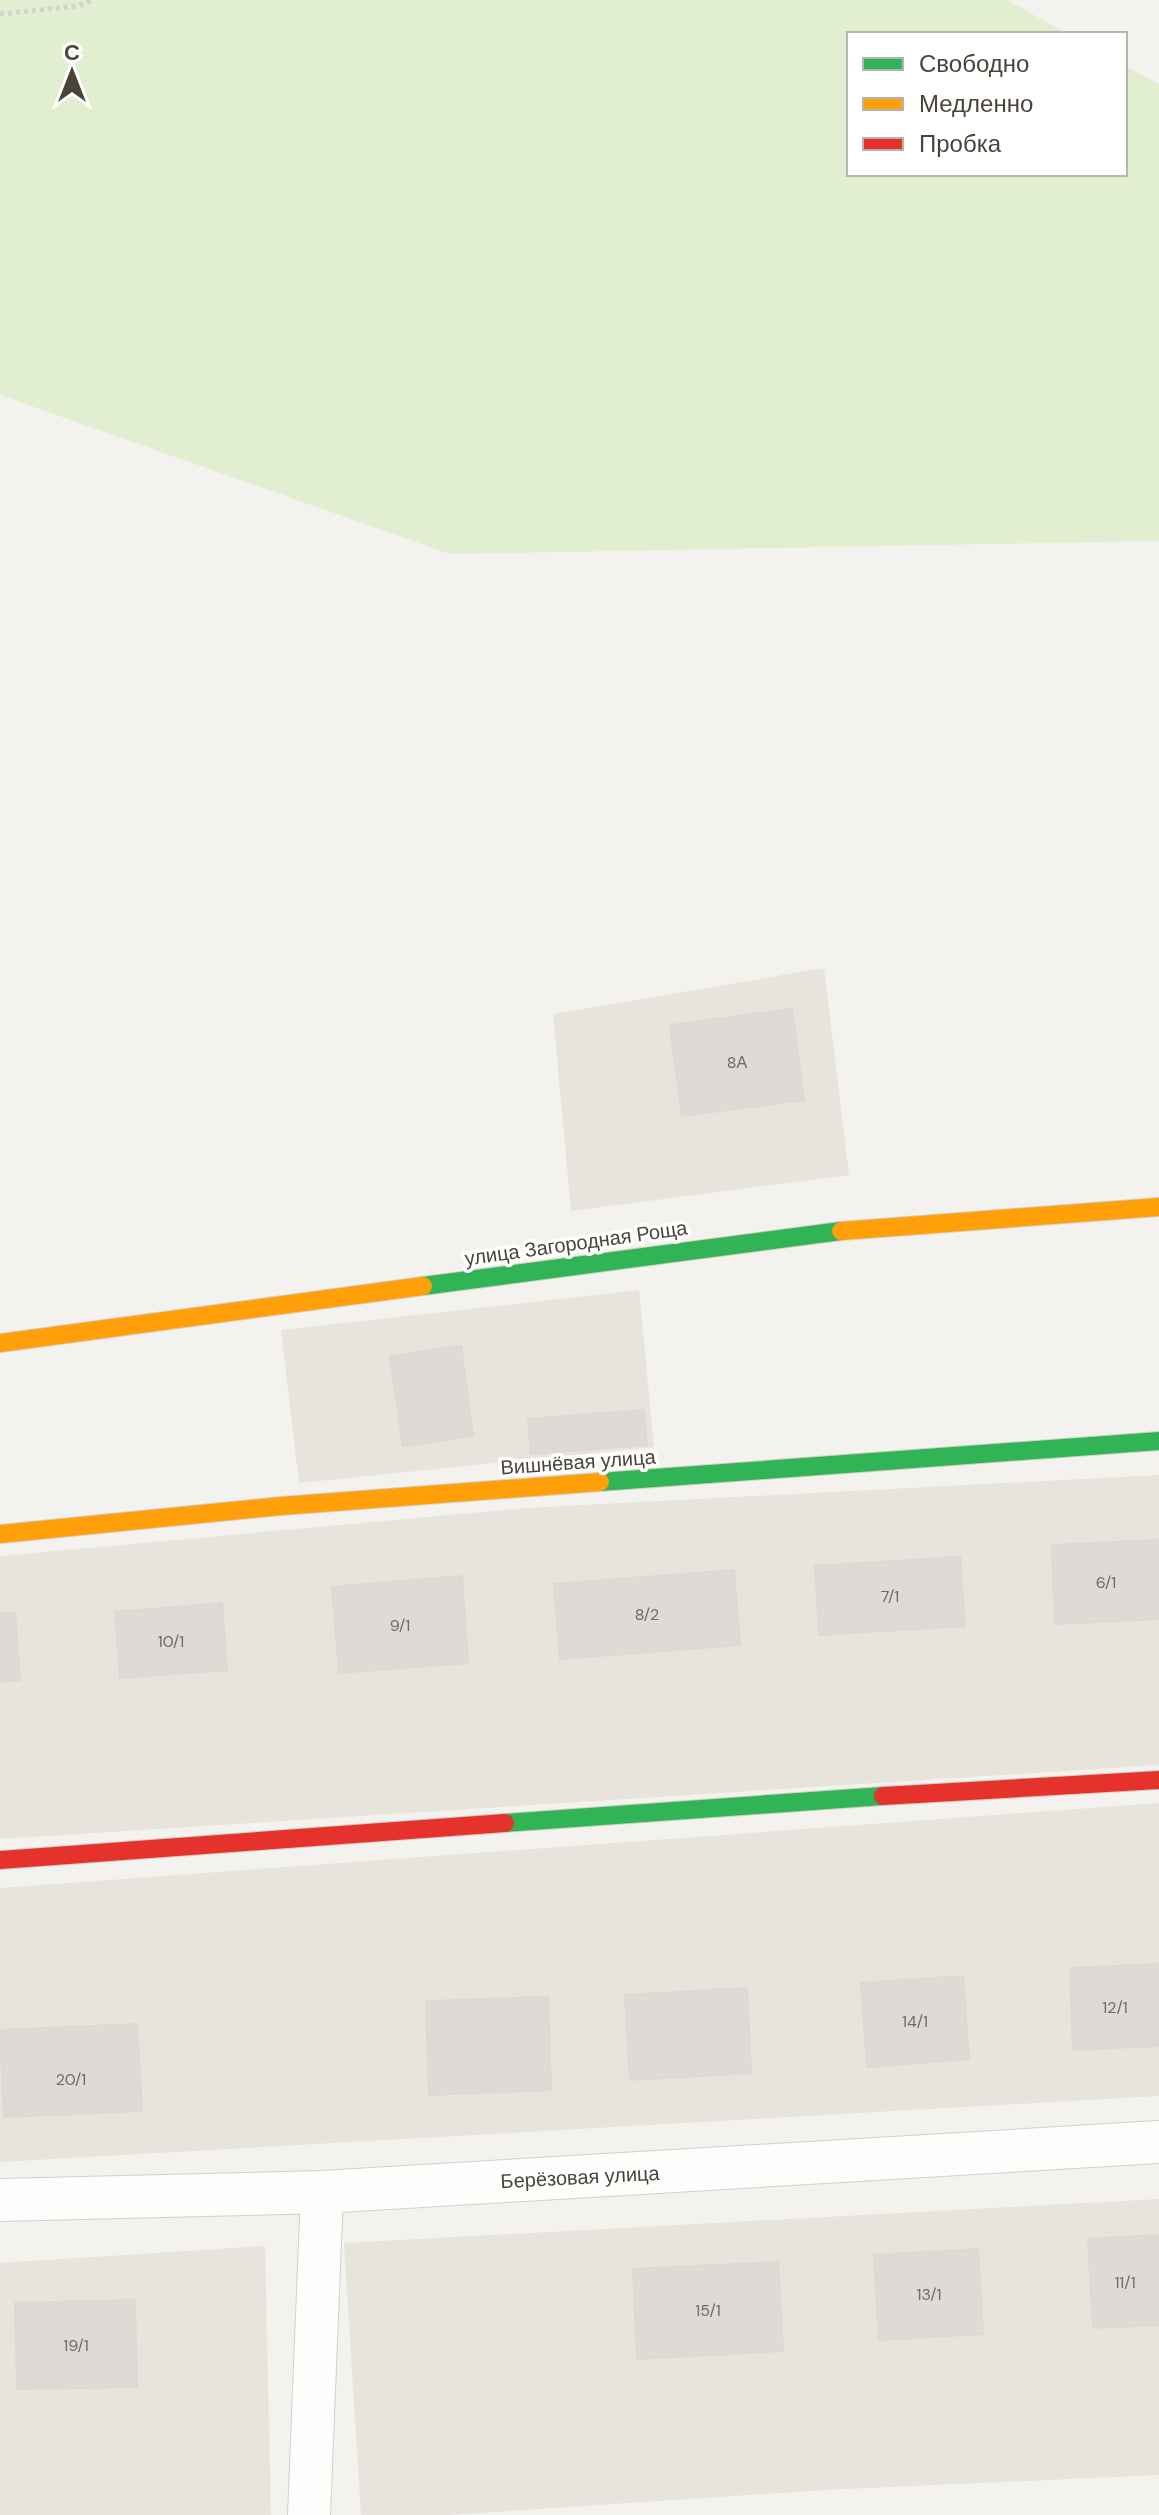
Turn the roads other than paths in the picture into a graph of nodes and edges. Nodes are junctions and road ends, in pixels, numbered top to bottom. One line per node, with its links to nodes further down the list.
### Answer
1 (1159, 1207): 2 (street, улица Загородная Роща)
2 (0, 1343)
3 (1159, 1441): 4 (street, Вишнёвая улица)
4 (0, 1534)
5 (1159, 1780): 6 (street)
6 (0, 1860)
7 (1159, 2142): 8 (street, Берёзовая улица)
8 (322, 2192): 9 (street, Берёзовая улица); 10 (street)
9 (0, 2200)
10 (309, 2515)

